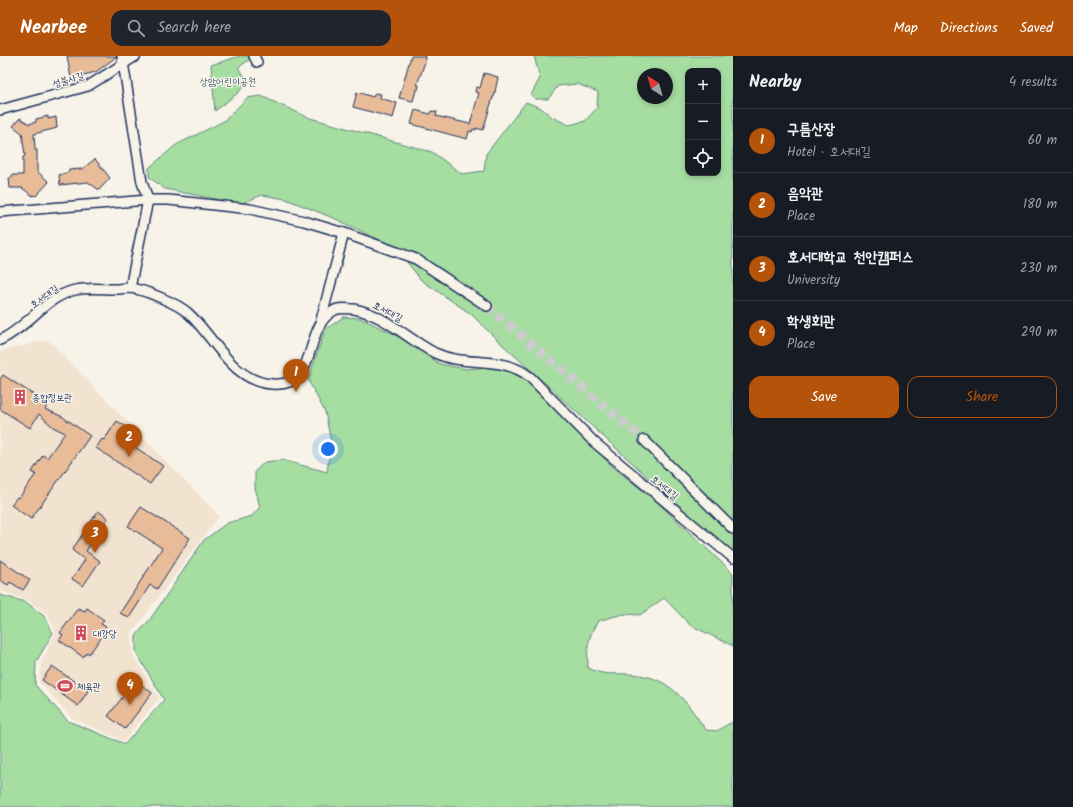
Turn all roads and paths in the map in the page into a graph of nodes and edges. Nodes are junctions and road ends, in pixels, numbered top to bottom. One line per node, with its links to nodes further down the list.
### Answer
1 (136, 56): 2 (street, 성불사길)
2 (123, 60): 3 (street, 성불사길); 4 (street)
3 (0, 110)
4 (148, 200): 5 (street); 6 (street); 7 (street)
5 (0, 212)
6 (344, 233): 8 (street); 9 (street)
7 (130, 288): 9 (street, 호서대길); 10 (street, 호서대길)
8 (487, 306)
9 (321, 322): 13 (street, 호서대길)
10 (0, 340)
11 (644, 440): 12 (street)
12 (733, 529)
13 (733, 558)

